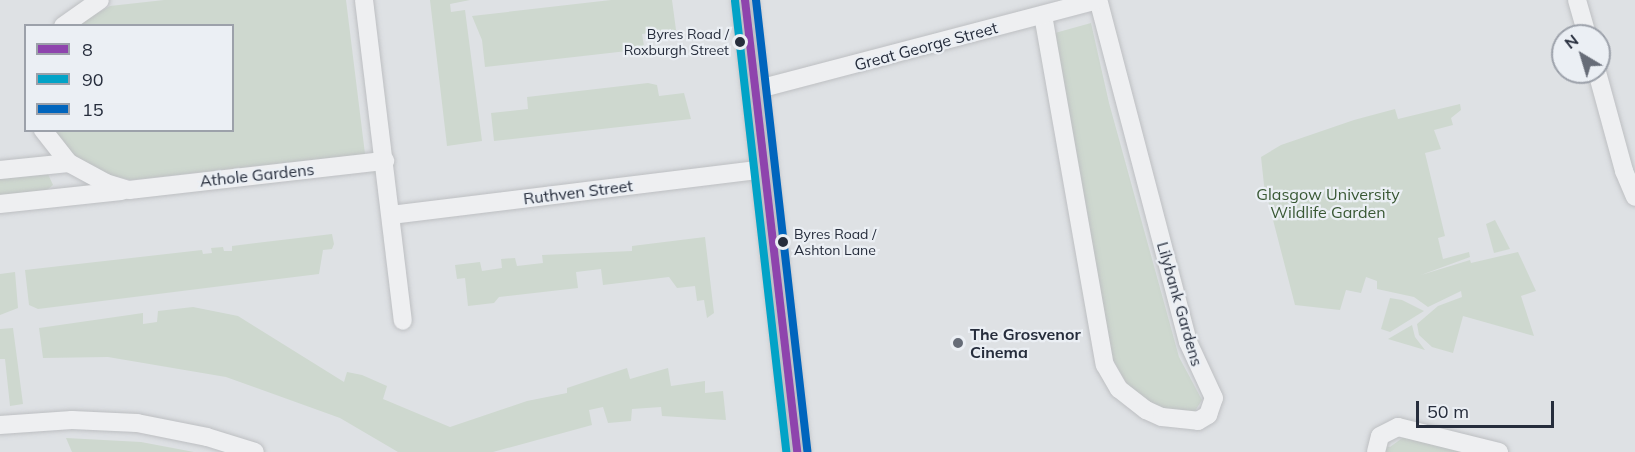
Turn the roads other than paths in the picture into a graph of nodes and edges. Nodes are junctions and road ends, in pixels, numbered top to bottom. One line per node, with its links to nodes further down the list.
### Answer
1 (100, 0): 8 (street)
2 (364, 0): 13 (street)
3 (745, 0): 11 (main road)
4 (1098, 0): 6 (street, Great George Street); 7 (street, Lilybank Gardens)
5 (1577, 0): 9 (street)
6 (1074, 3): 7 (street, Great George Street)
7 (1043, 15): 11 (street, Great George Street)
8 (66, 24)
9 (1584, 24)
10 (1600, 84): 18 (street)
11 (755, 90): 16 (main road)
12 (45, 132): 14 (street, Athole Gardens)
13 (385, 161): 17 (street, Athole Gardens); 20 (street)
14 (69, 163): 15 (street); 17 (street, Athole Gardens)
15 (0, 170)
16 (765, 170): 20 (street, Ruthven Street); 24 (main road)
17 (129, 190): 19 (street, Athole Gardens)
18 (1635, 197)
19 (7, 203)
20 (391, 215): 21 (street)
21 (403, 321)
22 (0, 425): 23 (street)
23 (255, 452)
24 (797, 452)
25 (1376, 452): 26 (street)
26 (1499, 452)

